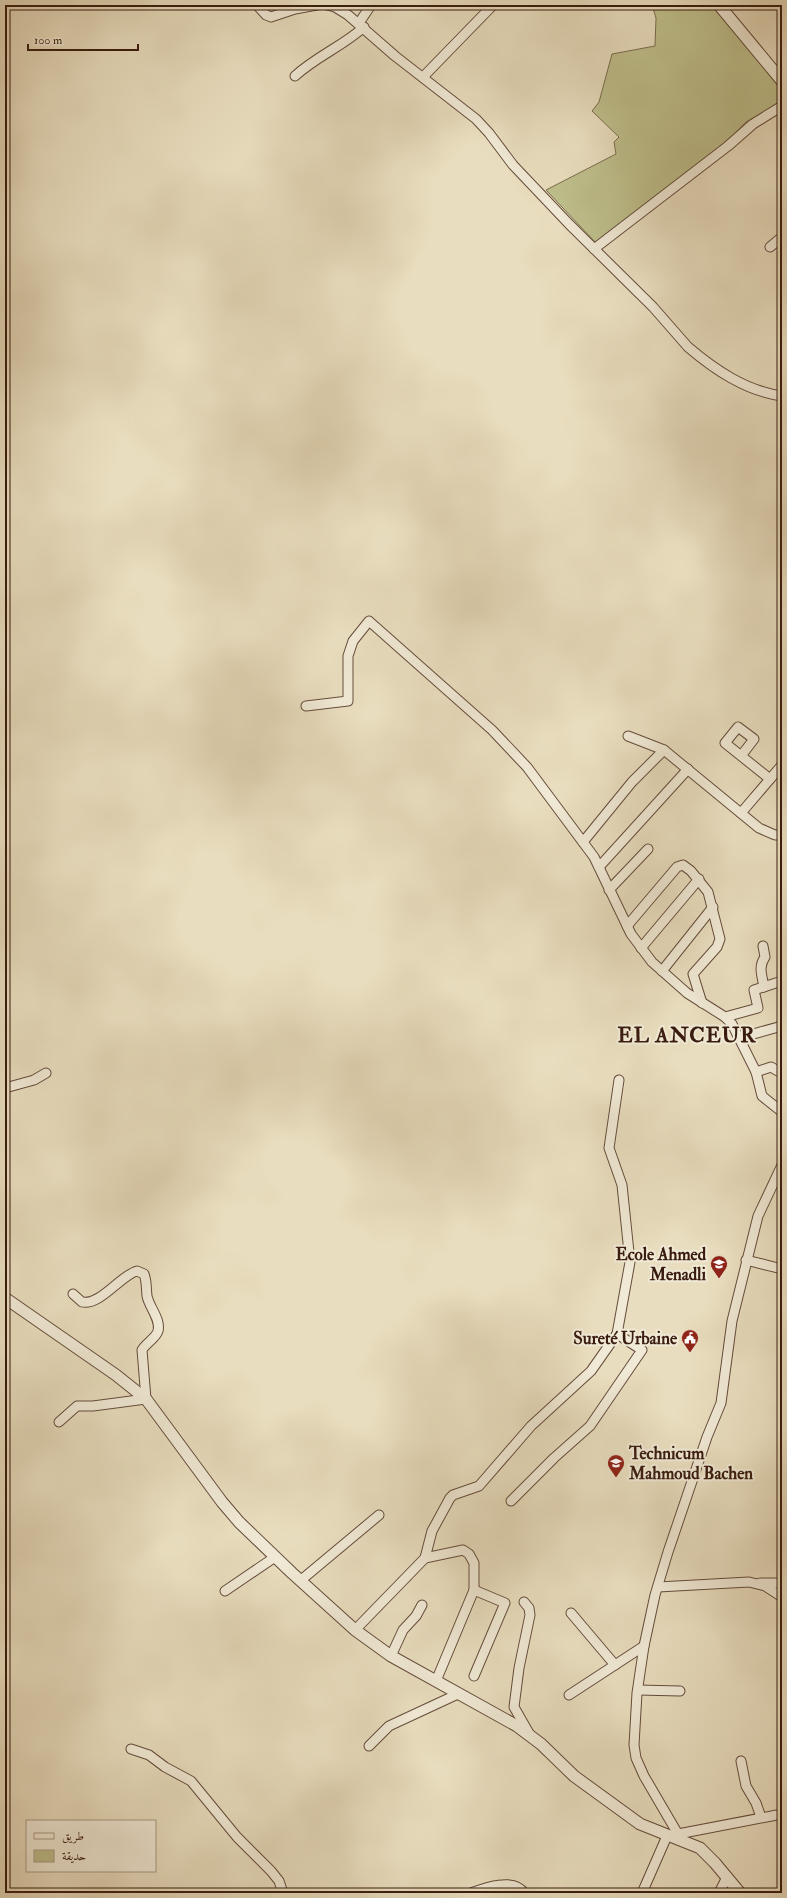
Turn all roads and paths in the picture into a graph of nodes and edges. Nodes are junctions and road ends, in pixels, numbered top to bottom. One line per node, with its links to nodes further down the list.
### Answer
1 (257, 5): 2 (street)
2 (317, 5)
3 (327, 5): 7 (street)
4 (371, 5): 7 (street)
5 (493, 5): 9 (street)
6 (719, 5): 10 (street)
7 (361, 25): 8 (street); 9 (street)
8 (295, 76)
9 (423, 77): 14 (street)
10 (782, 81)
11 (782, 106): 14 (street)
12 (782, 237): 13 (street)
13 (770, 247)
14 (594, 249): 15 (street)
15 (782, 396)
16 (306, 706): 25 (street)
17 (628, 736): 18 (street)
18 (664, 750): 21 (street); 25 (street)
19 (741, 756): 22 (street)
20 (782, 766): 22 (street)
21 (688, 768): 23 (street); 27 (street)
22 (776, 777): 23 (street)
23 (741, 812): 24 (street)
24 (782, 835)
25 (583, 842): 27 (street)
26 (648, 849): 29 (street)
27 (599, 867): 29 (street)
28 (699, 879): 30 (street); 31 (street); 33 (street)
29 (610, 890): 31 (street)
30 (713, 907): 34 (street); 37 (street)
31 (627, 926): 33 (street)
32 (763, 946): 36 (street)
33 (641, 948): 34 (street)
34 (662, 971): 37 (street)
35 (782, 981): 36 (street)
36 (764, 987): 38 (street)
37 (702, 1003): 38 (street)
38 (726, 1017): 40 (street)
39 (782, 1026): 40 (street)
40 (739, 1038): 42 (street)
41 (782, 1070): 42 (street)
42 (756, 1072): 46 (street)
43 (46, 1073): 45 (street)
44 (619, 1080): 52 (street)
45 (5, 1088)
46 (782, 1112)
47 (782, 1164): 48 (street)
48 (746, 1260): 49 (street); 62 (street)
49 (782, 1269)
50 (73, 1294): 53 (street)
51 (5, 1298): 53 (street)
52 (617, 1334): 55 (street); 58 (street)
53 (146, 1399): 54 (street); 57 (street)
54 (59, 1422)
55 (511, 1502)
56 (379, 1515): 59 (street)
57 (275, 1557): 59 (street); 64 (street)
58 (425, 1558): 63 (street); 69 (street)
59 (300, 1581): 69 (street)
60 (759, 1583): 61 (street); 62 (street); 65 (street)
61 (782, 1583)
62 (658, 1587): 70 (street)
63 (474, 1590): 73 (street); 74 (street)
64 (225, 1591)
65 (782, 1597)
66 (524, 1602): 79 (street)
67 (422, 1605): 71 (street)
68 (571, 1613): 72 (street)
69 (355, 1630): 71 (street)
70 (644, 1646): 72 (street); 75 (street)
71 (391, 1656): 74 (street)
72 (615, 1665): 78 (street)
73 (474, 1676)
74 (436, 1681): 77 (street)
75 (638, 1690): 76 (street); 85 (street)
76 (680, 1691)
77 (458, 1694): 79 (street); 80 (street)
78 (569, 1695)
79 (531, 1736): 85 (street)
80 (369, 1746)
81 (131, 1749): 87 (street)
82 (741, 1761): 84 (street)
83 (782, 1814): 84 (street)
84 (760, 1817): 85 (street)
85 (676, 1837): 86 (street); 90 (street)
86 (727, 1877): 91 (street); 92 (street)
87 (283, 1893)
88 (471, 1893): 89 (street)
89 (524, 1893)
90 (642, 1893)
91 (719, 1893)
92 (740, 1893)

